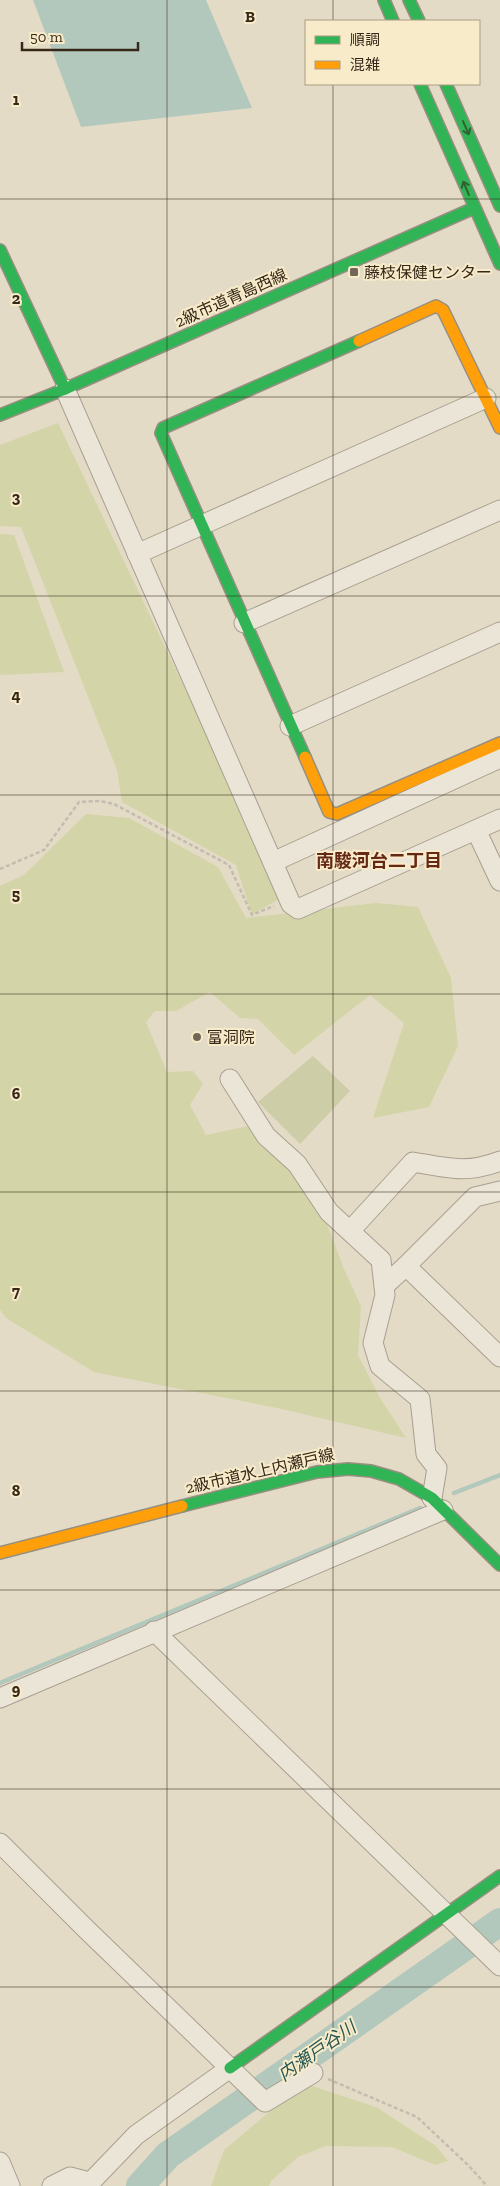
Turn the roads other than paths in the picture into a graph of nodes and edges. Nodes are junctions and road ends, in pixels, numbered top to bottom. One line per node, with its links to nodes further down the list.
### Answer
1 (384, 0): 3 (street)
2 (409, 0): 4 (street)
3 (393, 20)
4 (418, 20)
5 (420, 85): 8 (street, one-way to 5)
6 (446, 85): 7 (street, one-way to 7)
7 (499, 201): 8 (street)
8 (474, 208): 10 (street); 12 (street, 2級市道青島西線)
9 (0, 250): 11 (street)
10 (500, 264)
11 (6, 278): 12 (street)
12 (65, 389): 14 (street, 2級市道青島西線); 18 (street)
13 (486, 398): 15 (street); 17 (street); 17 (street)
14 (0, 415)
15 (500, 428)
16 (500, 510): 19 (street)
17 (200, 526): 18 (street); 19 (street)
18 (138, 554): 26 (street)
19 (244, 623): 21 (street)
20 (500, 632): 21 (street)
21 (290, 726): 22 (street)
22 (500, 743)
23 (500, 758): 26 (street)
24 (500, 819): 25 (street)
25 (476, 830): 26 (street); 27 (street)
26 (273, 862)
27 (500, 881)
28 (230, 1079): 31 (street)
29 (500, 1161): 31 (street)
30 (500, 1191): 32 (street)
31 (350, 1231): 33 (street)
32 (406, 1266): 33 (street); 34 (street)
33 (384, 1286): 35 (street)
34 (500, 1357)
35 (437, 1504): 36 (street, 2級市道水上内瀬戸線); 37 (street, 2級市道水上内瀬戸線); 38 (street)
36 (0, 1553)
37 (500, 1565)
38 (154, 1631): 39 (street); 42 (street)
39 (0, 1698)
40 (0, 1843): 44 (street)
41 (500, 1876): 42 (street)
42 (446, 1915): 43 (street); 44 (street)
43 (500, 1966)
44 (230, 2068): 45 (street); 47 (street)
45 (313, 2073)
46 (0, 2162): 48 (street)
47 (88, 2184): 49 (street)
48 (10, 2186)
49 (52, 2186)

